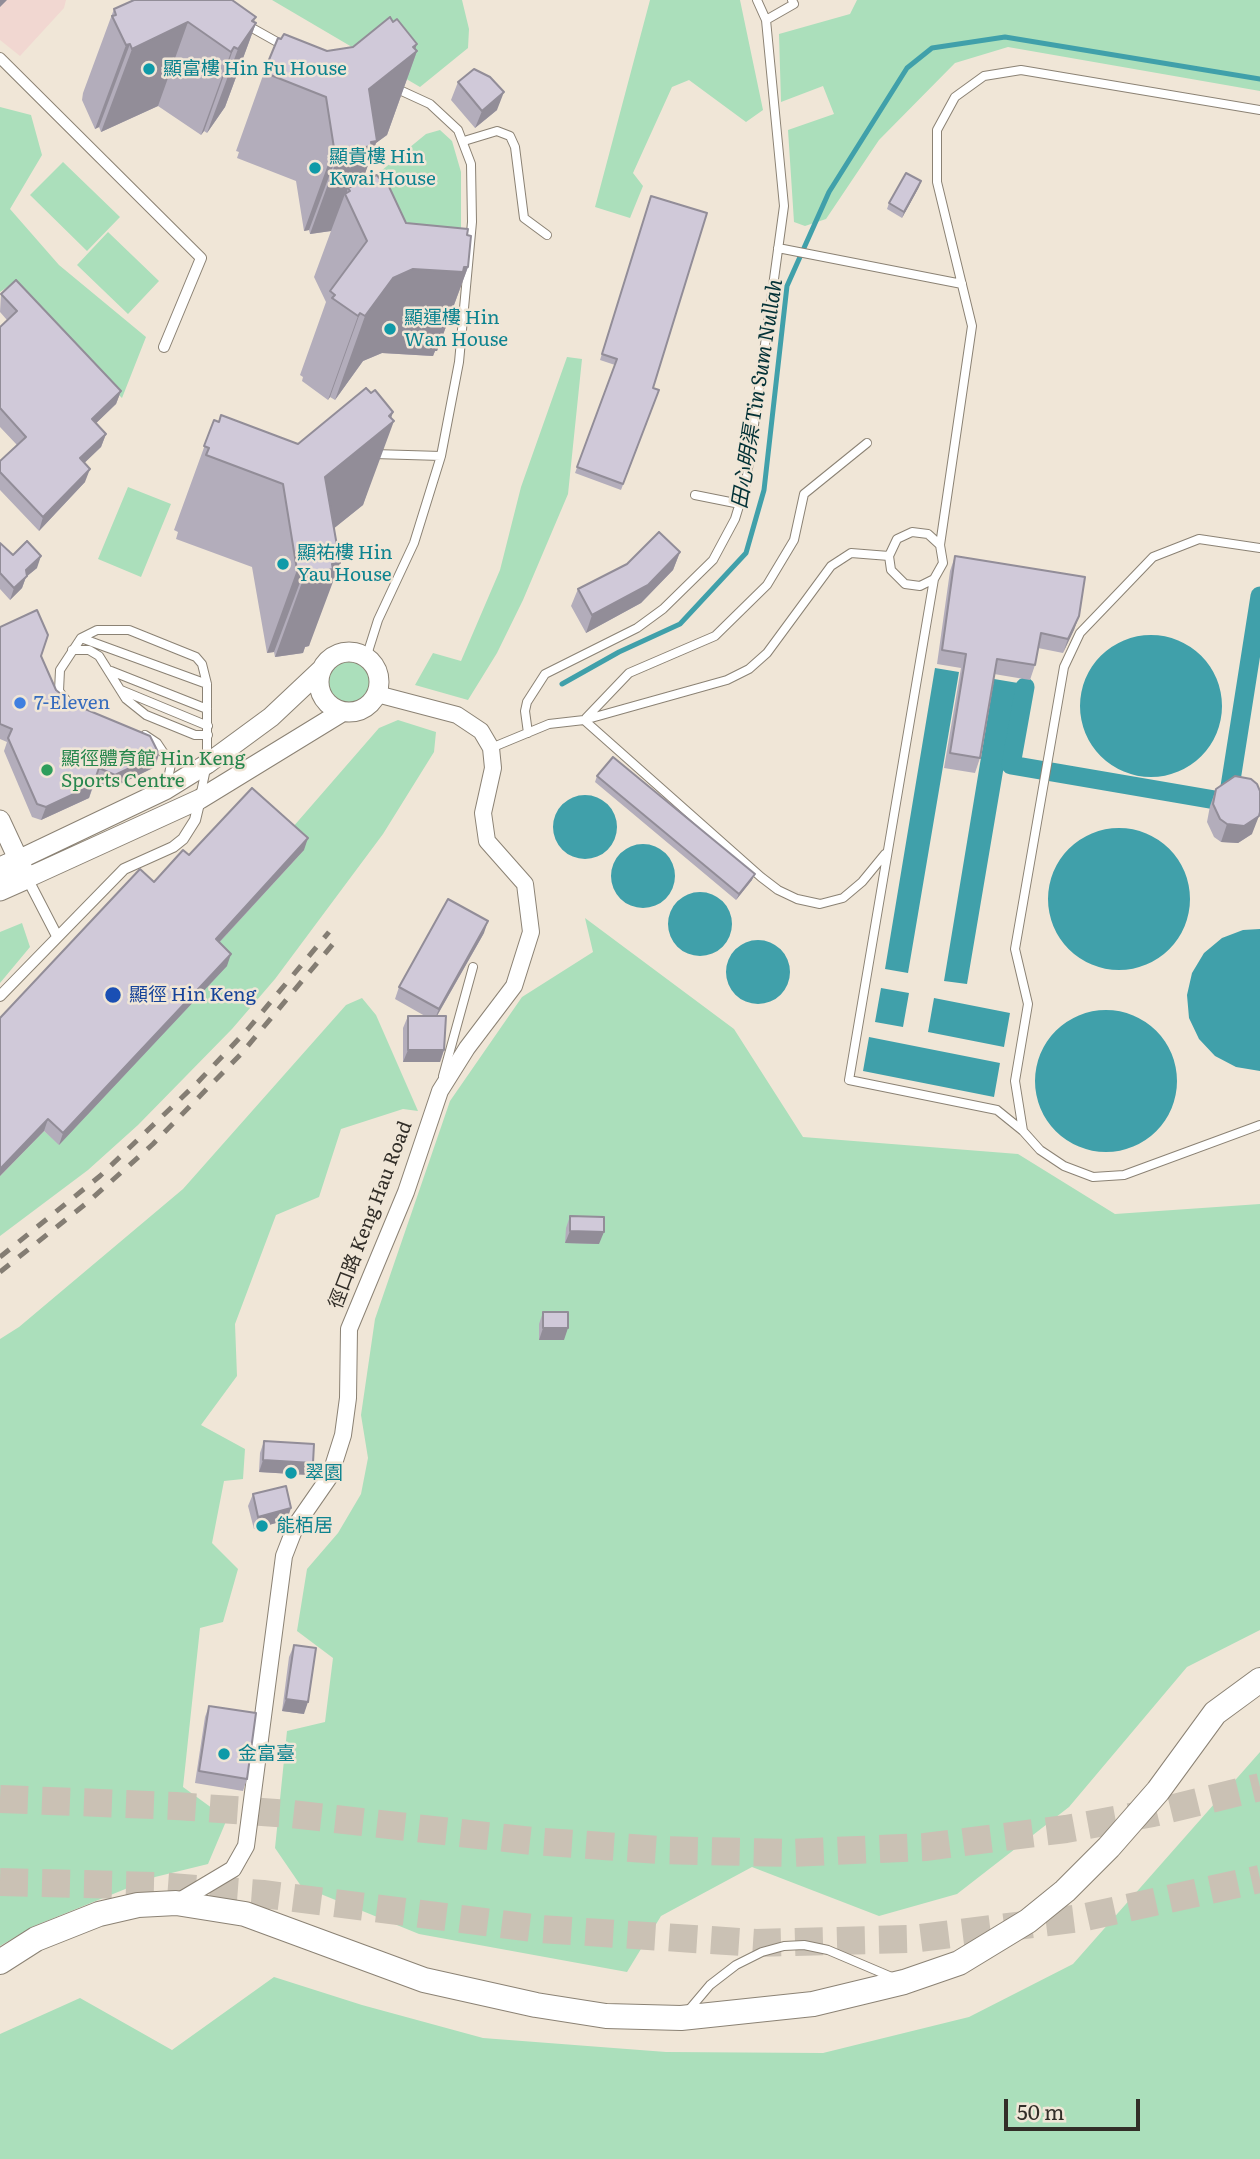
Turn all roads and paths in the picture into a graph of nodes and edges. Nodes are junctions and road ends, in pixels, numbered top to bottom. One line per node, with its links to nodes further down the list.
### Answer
1 (757, 0): 4 (lane)
2 (792, 0): 4 (lane)
3 (239, 19): 5 (lane)
4 (766, 20): 11 (lane)
5 (294, 51)
6 (0, 58): 13 (street)
7 (382, 84): 9 (lane)
8 (1260, 110): 12 (lane)
9 (464, 141): 10 (lane); 16 (lane)
10 (547, 234)
11 (778, 248): 12 (lane); 18 (lane)
12 (962, 284): 19 (lane)
13 (164, 347)
14 (867, 443): 34 (lane)
15 (363, 453): 16 (lane)
16 (441, 456): 25 (lane)
17 (695, 495): 18 (lane)
18 (740, 504): 37 (lane)
19 (940, 545): 21 (lane); 22 (lane)
20 (1260, 548): 52 (lane)
21 (889, 556): 22 (lane); 34 (lane)
22 (934, 579): 44 (lane)
23 (81, 638): 24 (lane); 28 (lane); 28 (lane)
24 (71, 650): 27 (lane); 31 (lane)
25 (366, 658): 26 (street); 30 (street)
26 (322, 669): 33 (street); 40 (street)
27 (111, 671): 29 (lane); 32 (lane)
28 (207, 684): 32 (lane)
29 (121, 690): 35 (lane); 38 (lane)
30 (377, 694): 33 (street); 39 (street)
31 (75, 706)
32 (207, 709): 35 (lane)
33 (342, 712): 42 (street)
34 (584, 720): 37 (lane); 44 (lane)
35 (208, 726): 38 (lane)
36 (135, 731): 41 (lane)
37 (528, 733): 39 (lane)
38 (208, 735): 40 (lane)
39 (491, 748): 50 (street, 徑口路 Keng Hau Road)
40 (206, 764): 41 (street); 42 (lane)
41 (165, 790): 45 (street)
42 (200, 799): 45 (street); 47 (street)
43 (0, 820): 45 (street)
44 (887, 852): 52 (lane)
45 (15, 869): 46 (main road); 47 (street)
46 (0, 890)
47 (57, 936): 49 (street)
48 (473, 967): 50 (lane)
49 (0, 996)
50 (438, 1096): 54 (street, 徑口路 Keng Hau Road)
51 (1260, 1125): 52 (lane)
52 (1023, 1131)
53 (1255, 1681): 56 (main road)
54 (177, 1903): 55 (main road); 57 (main road)
55 (0, 1962)
56 (904, 1982): 57 (main road); 57 (lane)
57 (681, 2018)

